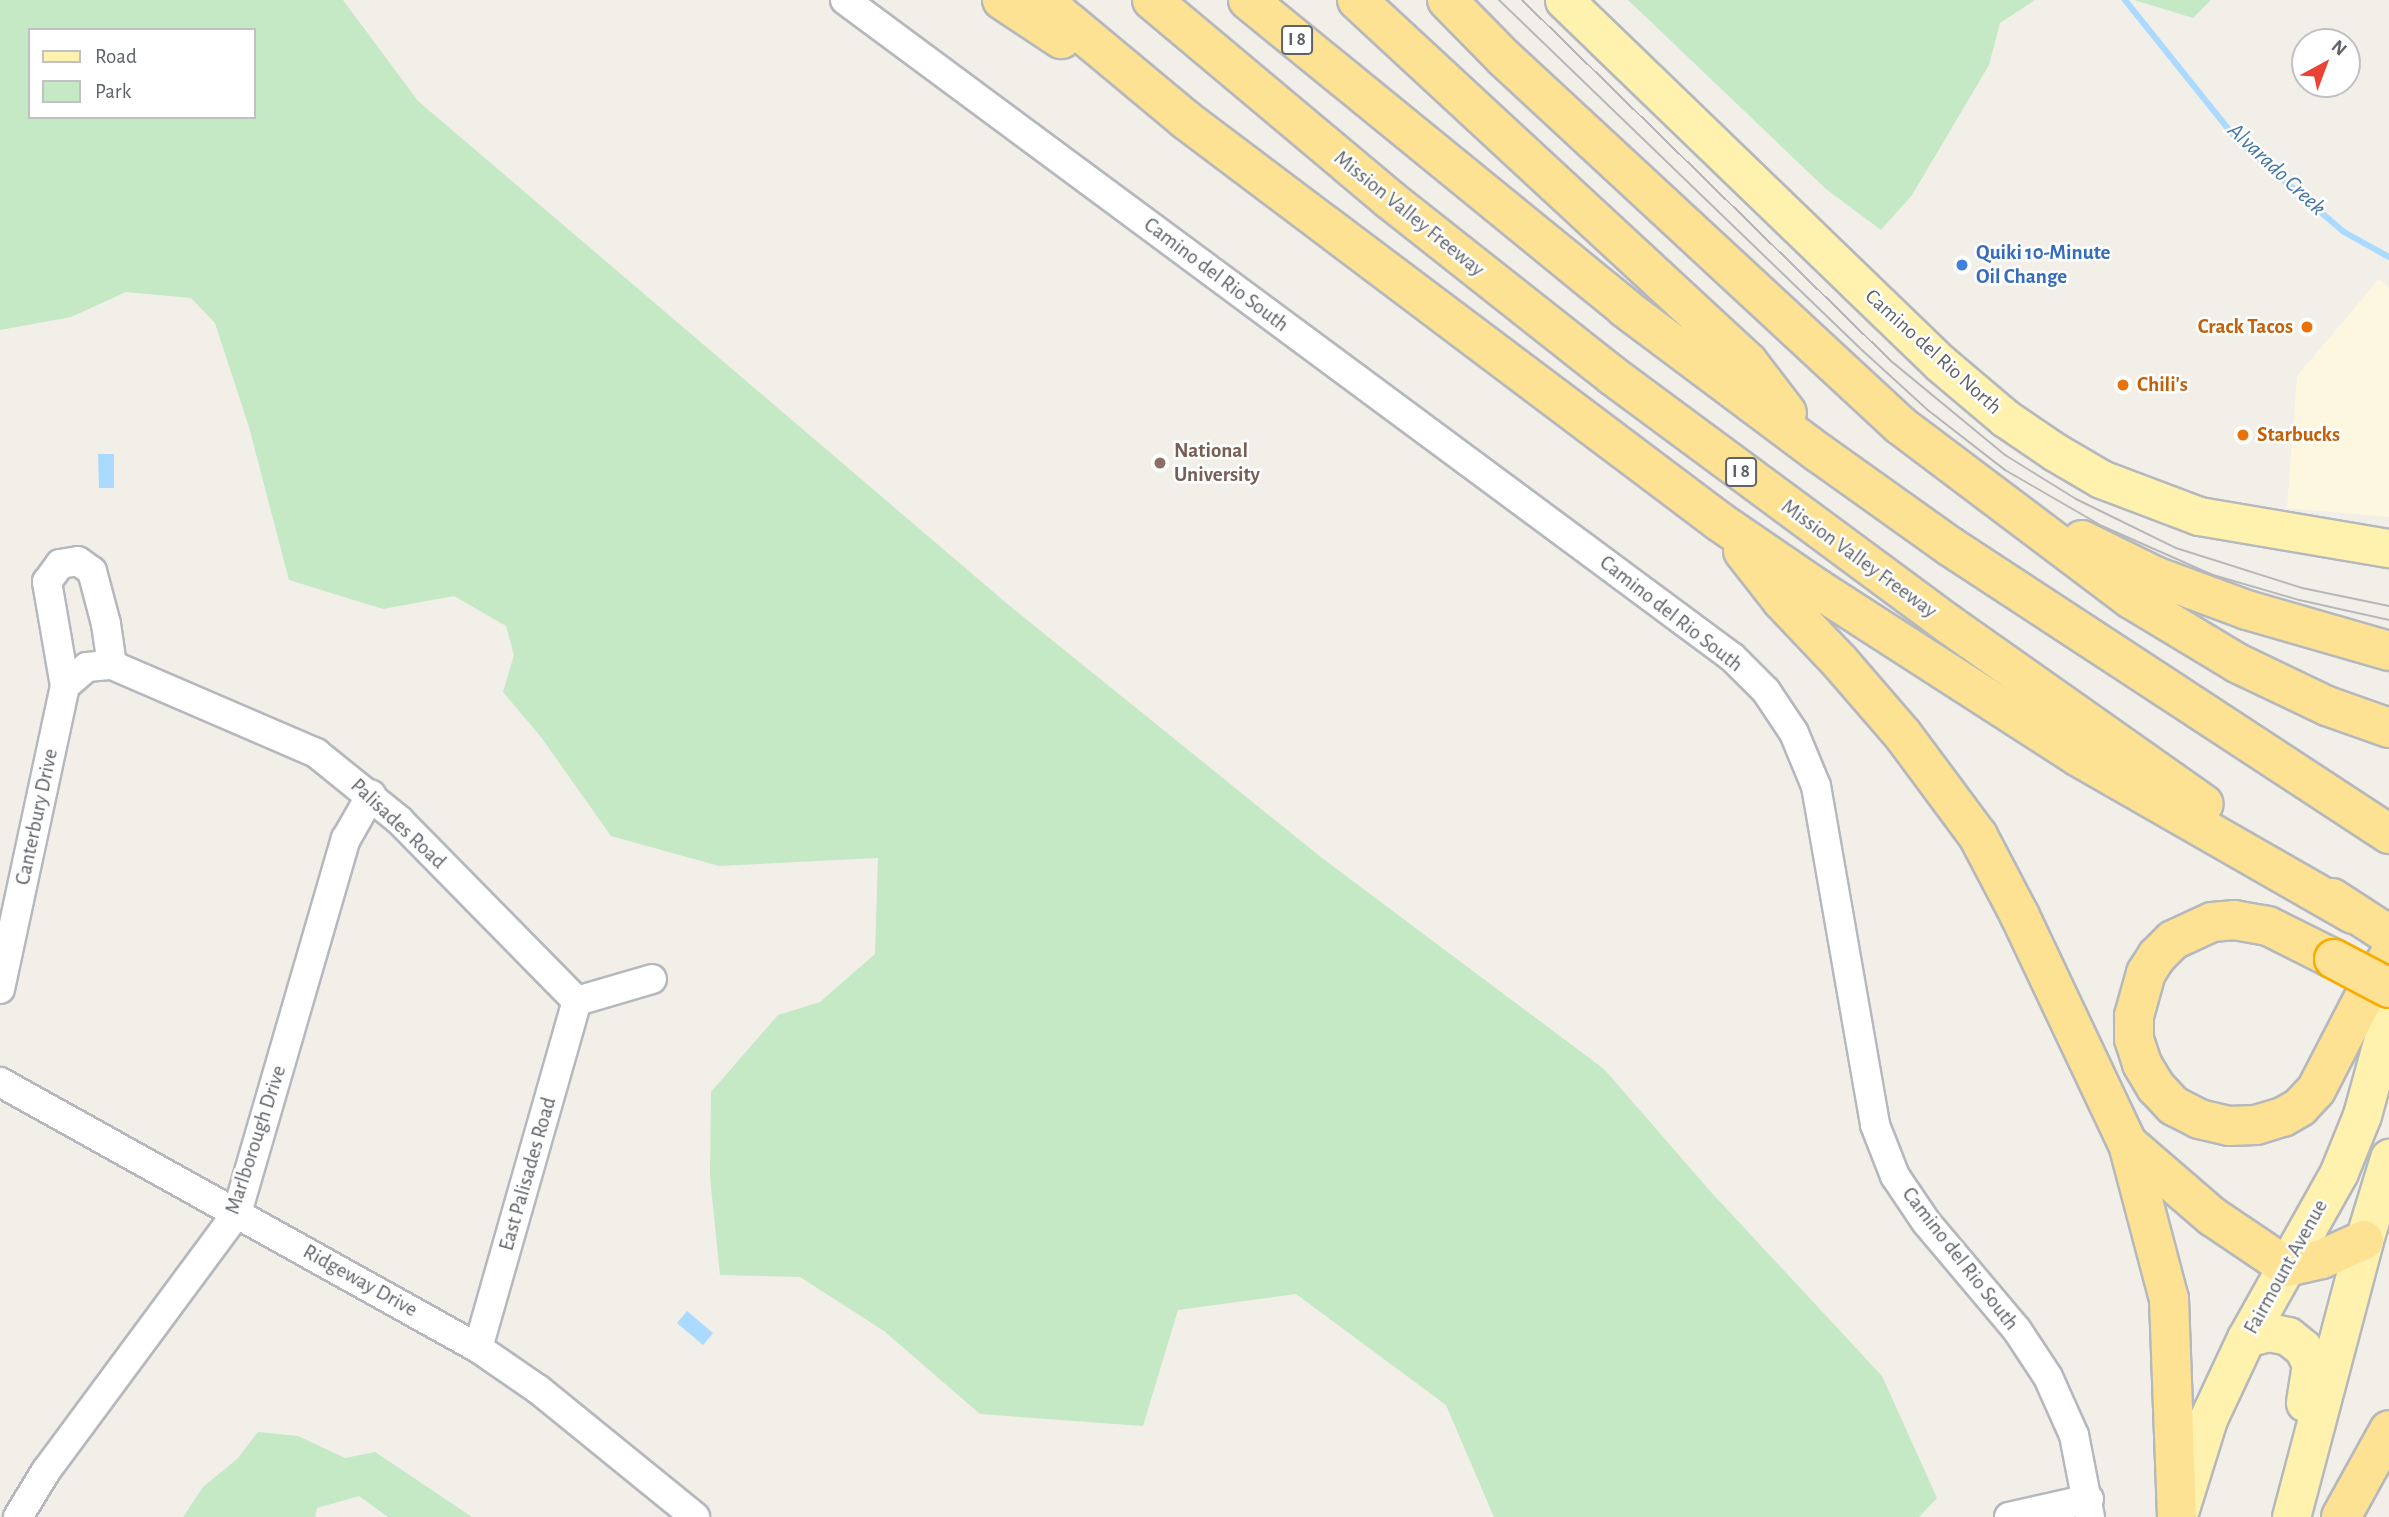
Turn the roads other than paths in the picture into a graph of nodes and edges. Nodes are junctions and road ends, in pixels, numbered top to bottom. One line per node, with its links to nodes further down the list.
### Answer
1 (845, 0): 40 (street, Camino del Rio South)
2 (1002, 0): 11 (highway)
3 (1042, 0): 11 (highway)
4 (1152, 0): 22 (highway, Mission Valley Freeway / I 8)
5 (1248, 0): 10 (highway, I 8)
6 (1283, 0): 10 (highway)
7 (1357, 0): 12 (highway)
8 (1447, 0): 13 (highway)
9 (1564, 0): 15 (main road, Camino del Rio North)
10 (1346, 81): 12 (highway, I 8)
11 (1186, 120): 14 (highway)
12 (1819, 453): 21 (highway, I 8)
13 (1993, 496): 16 (highway); 19 (highway)
14 (1720, 522): 22 (highway); 31 (highway)
15 (2389, 548)
16 (2389, 651)
17 (113, 665): 18 (street); 18 (street); 20 (street, Palisades Road)
18 (65, 686): 27 (street, Canterbury Drive)
19 (2389, 728)
20 (371, 795): 28 (street, Palisades Road); 33 (street, Marlborough Drive)
21 (2388, 833)
22 (2353, 914): 23 (highway, Mission Valley Freeway / I 8)
23 (2389, 935)
24 (2389, 957): 26 (highway, bridge)
25 (652, 979): 28 (street)
26 (2389, 988)
27 (0, 989)
28 (577, 1001): 37 (street, East Palisades Road)
29 (2389, 1016): 35 (main road, Fairmount Avenue)
30 (0, 1082): 33 (street, Ridgeway Drive)
31 (2128, 1144): 35 (highway); 44 (highway)
32 (2389, 1158): 34 (main road)
33 (237, 1213): 37 (street, Ridgeway Drive); 41 (street, Marlborough Drive)
34 (2364, 1240): 35 (highway); 39 (main road)
35 (2287, 1266): 36 (main road, Fairmount Avenue)
36 (2246, 1338): 39 (main road); 44 (main road, Fairmount Avenue)
37 (478, 1348): 42 (street, Ridgeway Drive)
38 (2389, 1430): 46 (highway)
39 (2309, 1442): 45 (main road)
40 (2090, 1508): 43 (street)
41 (18, 1517)
42 (695, 1517)
43 (2009, 1517)
44 (2177, 1517)
45 (2291, 1517)
46 (2341, 1517)

